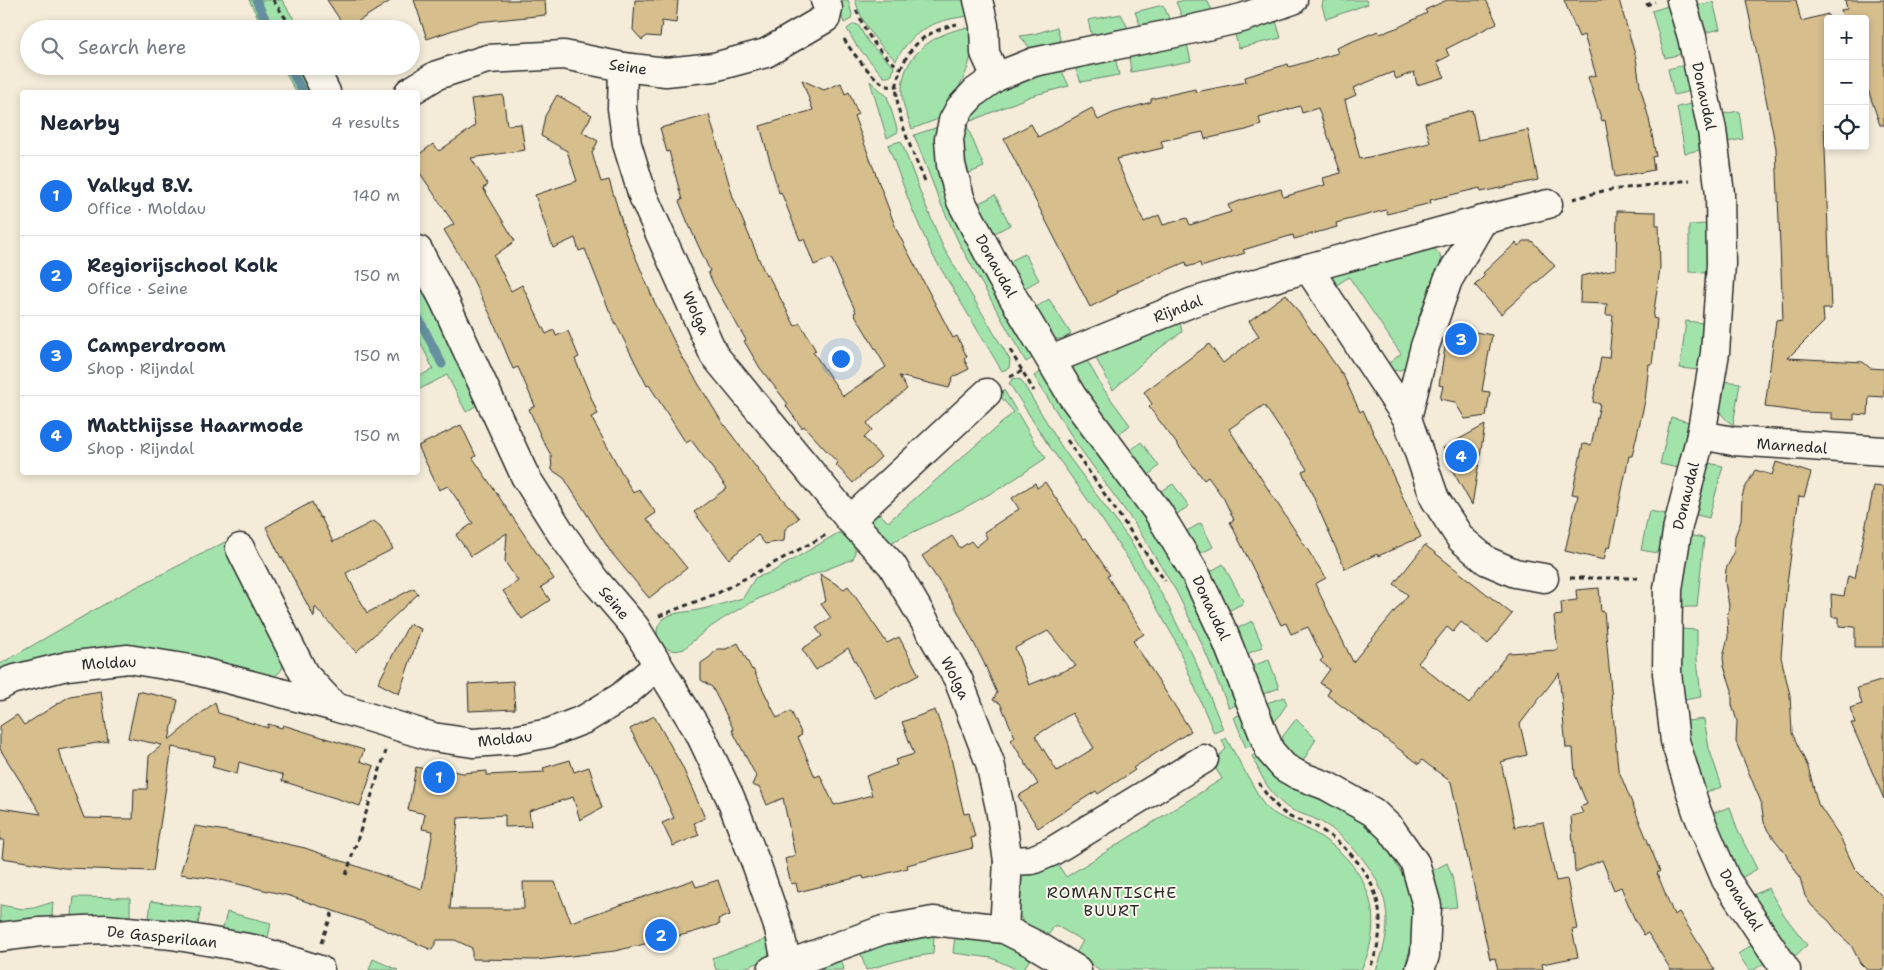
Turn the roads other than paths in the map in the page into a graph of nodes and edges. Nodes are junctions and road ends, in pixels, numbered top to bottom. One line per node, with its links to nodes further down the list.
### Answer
1 (825, 0): 5 (street, Seine)
2 (978, 0): 7 (street)
3 (1293, 0): 7 (street, Donaudal)
4 (1681, 0): 17 (street, Donaudal)
5 (623, 68): 9 (street, Seine); 19 (street, Wolga)
6 (317, 75): 8 (street)
7 (996, 76): 14 (street, Donaudal)
8 (325, 90)
9 (412, 90)
10 (1548, 204): 11 (street, Rijndal)
11 (1483, 220): 13 (street, Rijndal); 16 (street)
12 (420, 254): 22 (street, Seine)
13 (1308, 268): 14 (street, Rijndal); 16 (street)
14 (1050, 360): 32 (street, Donaudal)
15 (987, 393): 19 (street)
16 (1407, 418): 21 (street)
17 (1702, 435): 18 (street, Marnedal); 33 (street, Donaudal)
18 (1884, 451)
19 (850, 520): 26 (street, Wolga)
20 (240, 548): 24 (street, Moldau)
21 (1544, 578)
22 (658, 665): 24 (street, Moldau); 29 (street, Seine)
23 (0, 686): 24 (street, Moldau)
24 (335, 707)
25 (1204, 759): 26 (street)
26 (1008, 861): 27 (street, Wolga)
27 (1004, 929): 29 (street); 31 (street)
28 (0, 937): 30 (street, De Gasperilaan)
29 (782, 969)
30 (320, 970)
31 (1077, 970)
32 (1420, 970)
33 (1786, 970)

